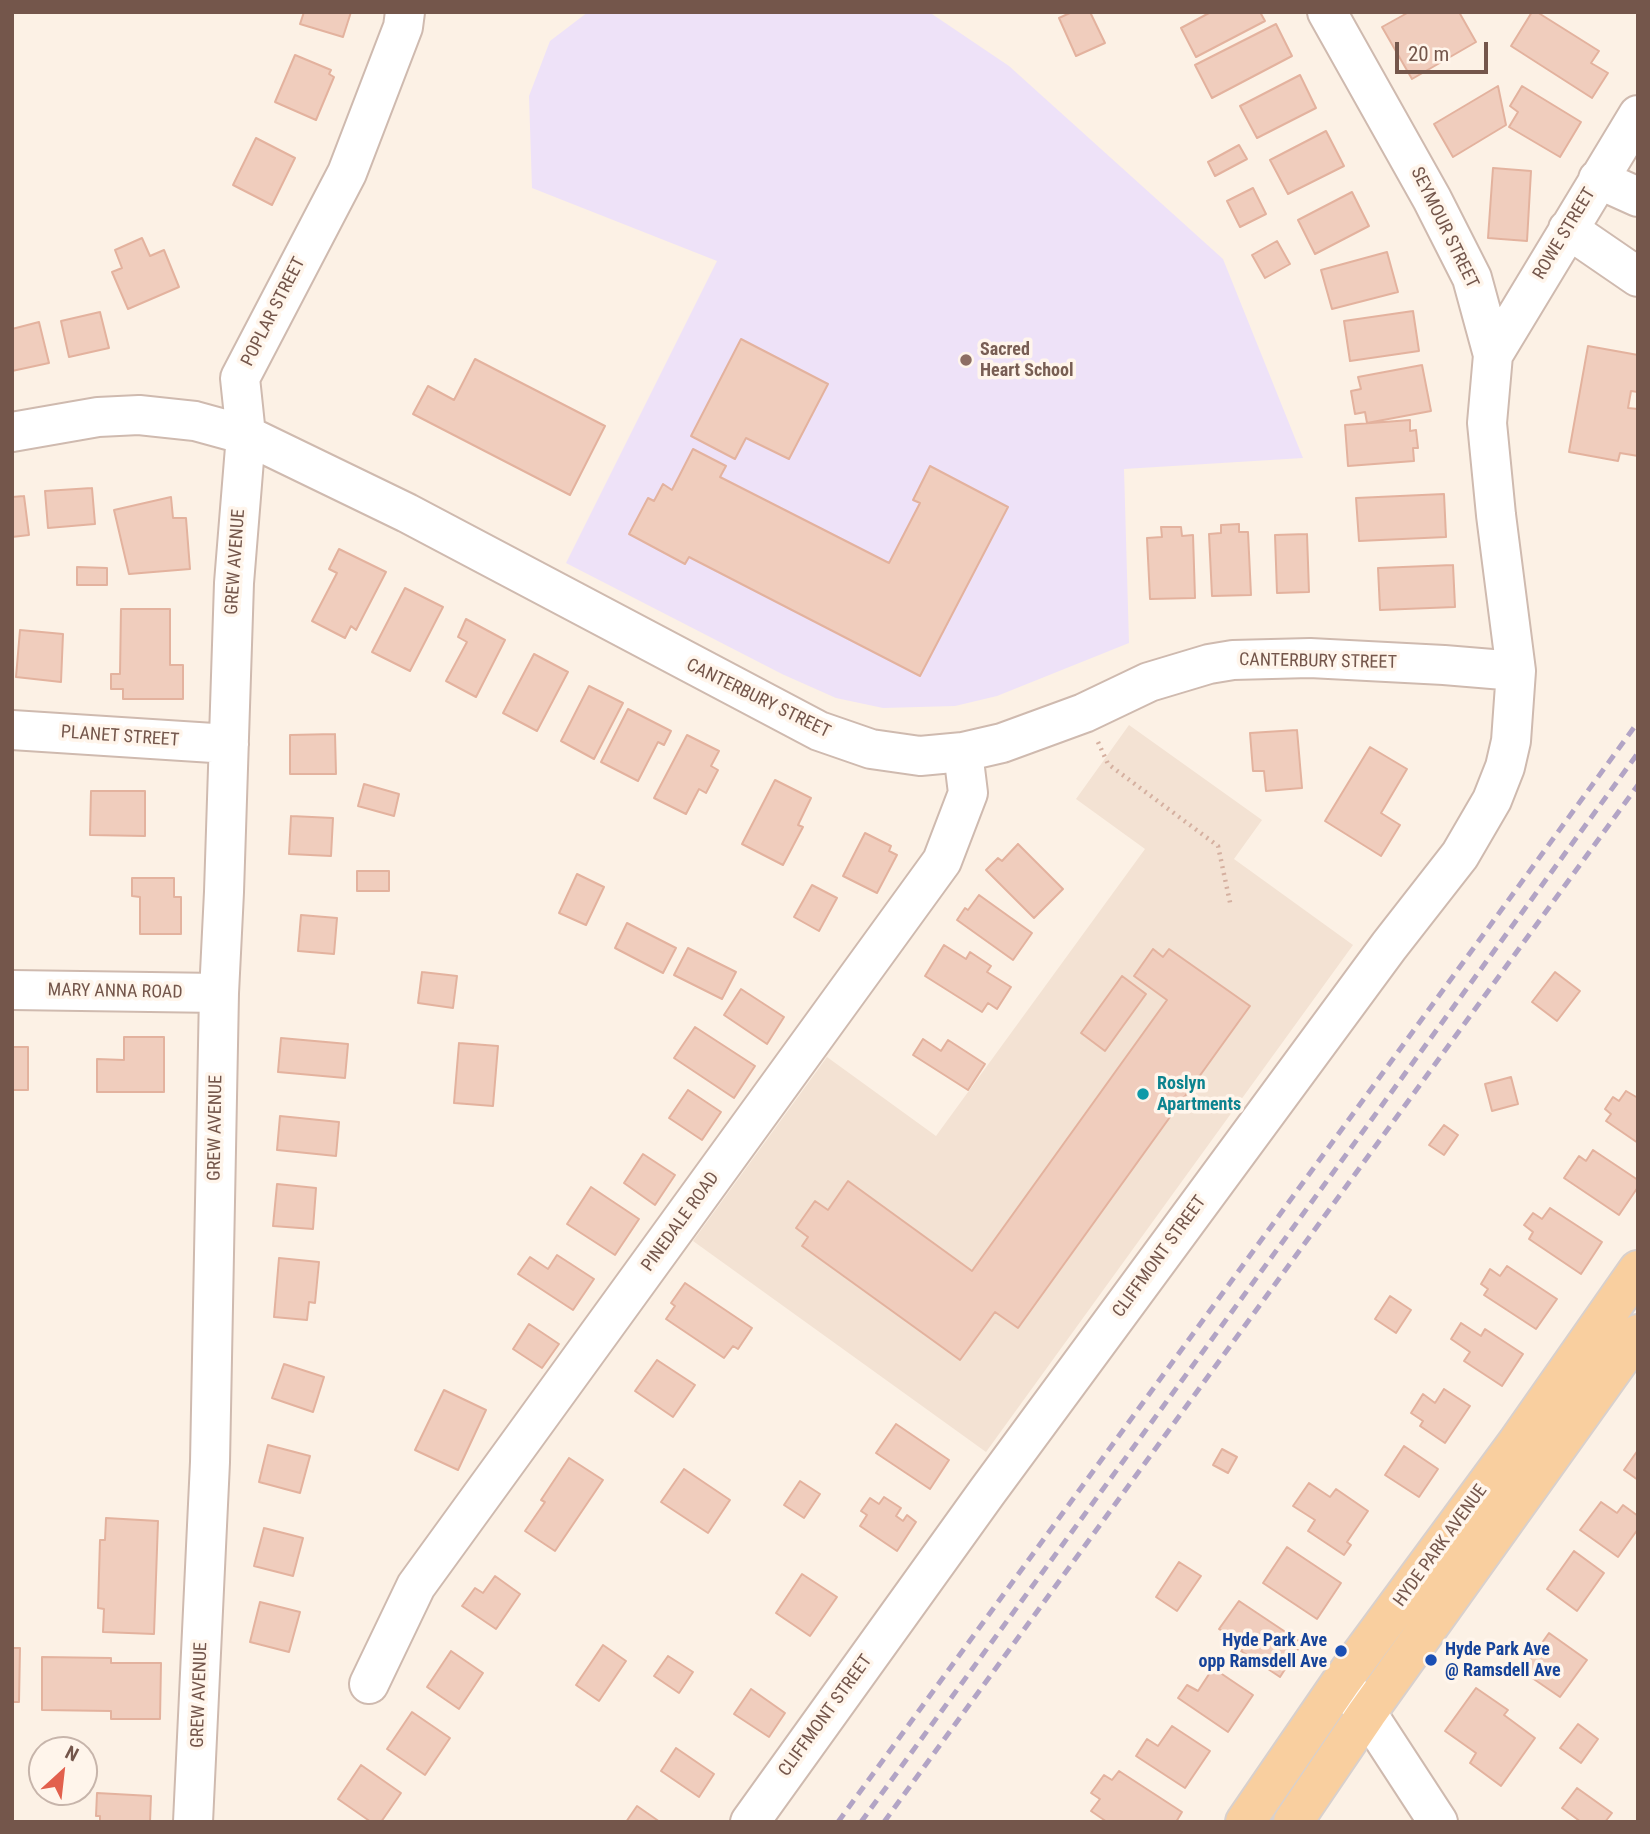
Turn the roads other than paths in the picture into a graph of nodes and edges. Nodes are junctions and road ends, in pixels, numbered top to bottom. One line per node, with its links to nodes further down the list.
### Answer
1 (405, 12): 10 (street, POPLAR STREET)
2 (1327, 12): 8 (street, SEYMOUR STREET)
3 (1638, 114): 4 (street, ROWE STREET)
4 (1598, 179): 5 (street); 6 (street, ROWE STREET)
5 (1638, 197)
6 (1568, 229): 7 (street); 8 (street, ROWE STREET)
7 (1638, 277)
8 (1493, 355): 11 (street, SEYMOUR STREET)
9 (12, 432): 10 (street)
10 (246, 435): 13 (street, GREW AVENUE); 14 (street, CANTERBURY STREET)
11 (1516, 671): 14 (street, CANTERBURY STREET); 23 (street, CLIFFMONT STREET)
12 (12, 730): 13 (street, PLANET STREET)
13 (229, 744): 16 (street, GREW AVENUE)
14 (963, 752): 20 (street, PINEDALE ROAD)
15 (12, 990): 16 (street, MARY ANNA ROAD)
16 (219, 993): 22 (street, GREW AVENUE)
17 (1638, 1270): 19 (main road, HYDE PARK AVENUE)
18 (1638, 1334): 21 (main road, HYDE PARK AVENUE)
19 (1341, 1682): 21 (street); 24 (main road, HYDE PARK AVENUE)
20 (369, 1684)
21 (1367, 1713): 25 (main road, HYDE PARK AVENUE); 26 (street)
22 (193, 1822)
23 (750, 1822)
24 (1245, 1822)
25 (1293, 1822)
26 (1438, 1822)

